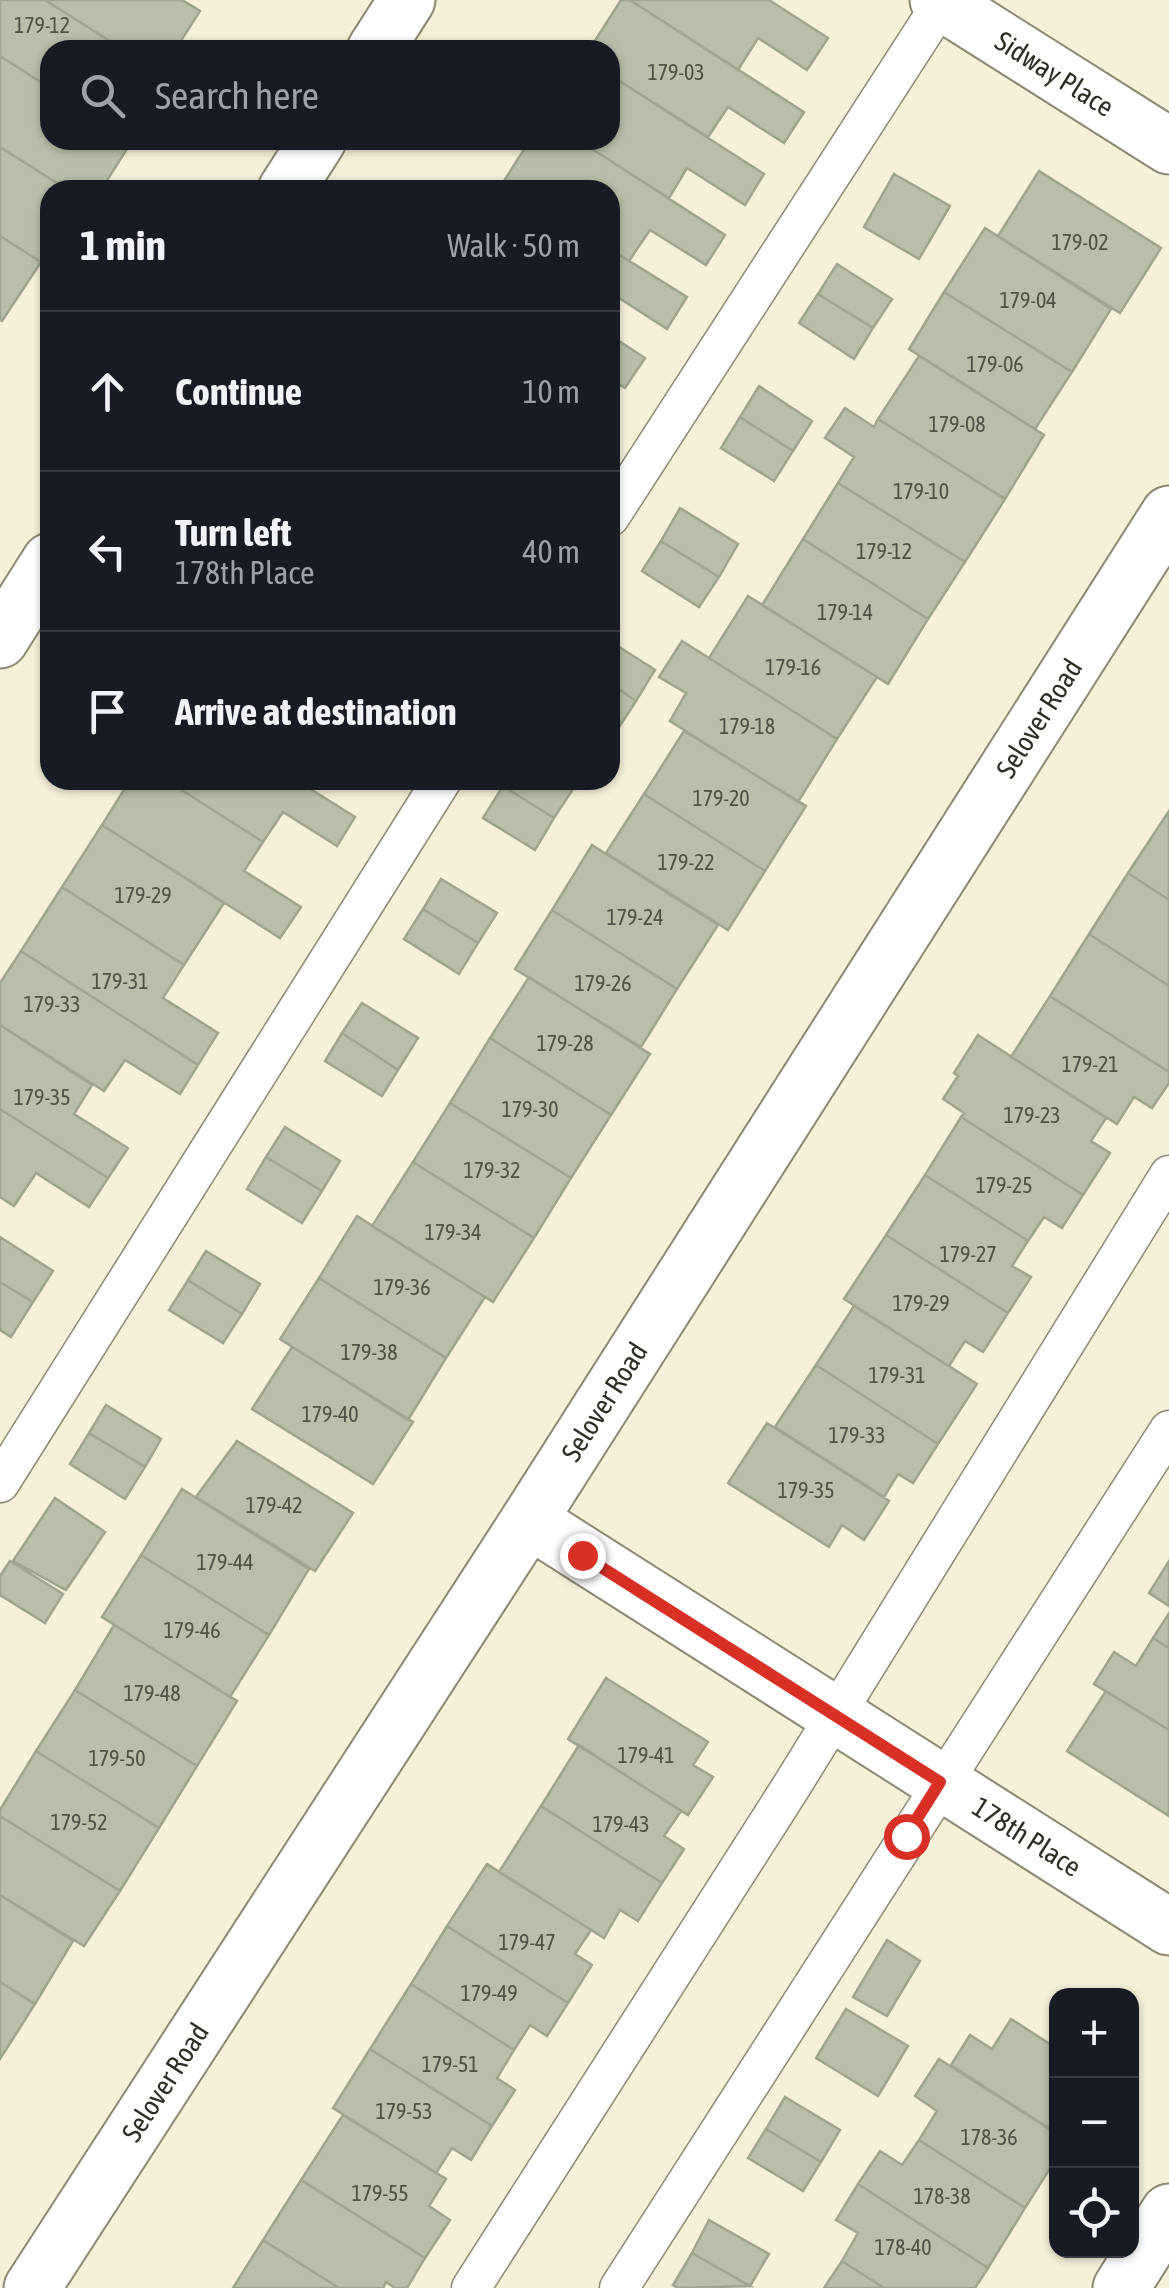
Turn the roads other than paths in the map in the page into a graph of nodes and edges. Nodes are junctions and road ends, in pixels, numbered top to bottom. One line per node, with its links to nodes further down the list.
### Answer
1 (407, 0): 3 (street)
2 (940, 1): 4 (street, Sidway Place); 7 (lane)
3 (381, 40)
4 (1169, 146)
5 (312, 150): 6 (street)
6 (292, 180)
7 (620, 501)
8 (1169, 514): 15 (street, Selover Road)
9 (40, 577): 10 (street)
10 (0, 640)
11 (436, 790): 14 (lane)
12 (1169, 1174): 16 (lane)
13 (1169, 1430): 17 (lane)
14 (0, 1482)
15 (529, 1520): 16 (street, 178th Place); 20 (street, Selover Road)
16 (835, 1715): 17 (street, 178th Place); 21 (lane)
17 (940, 1782): 18 (street, 178th Place); 22 (lane)
18 (1169, 1927)
19 (1169, 2212): 23 (street)
20 (32, 2288)
21 (472, 2288)
22 (619, 2288)
23 (1121, 2288)

